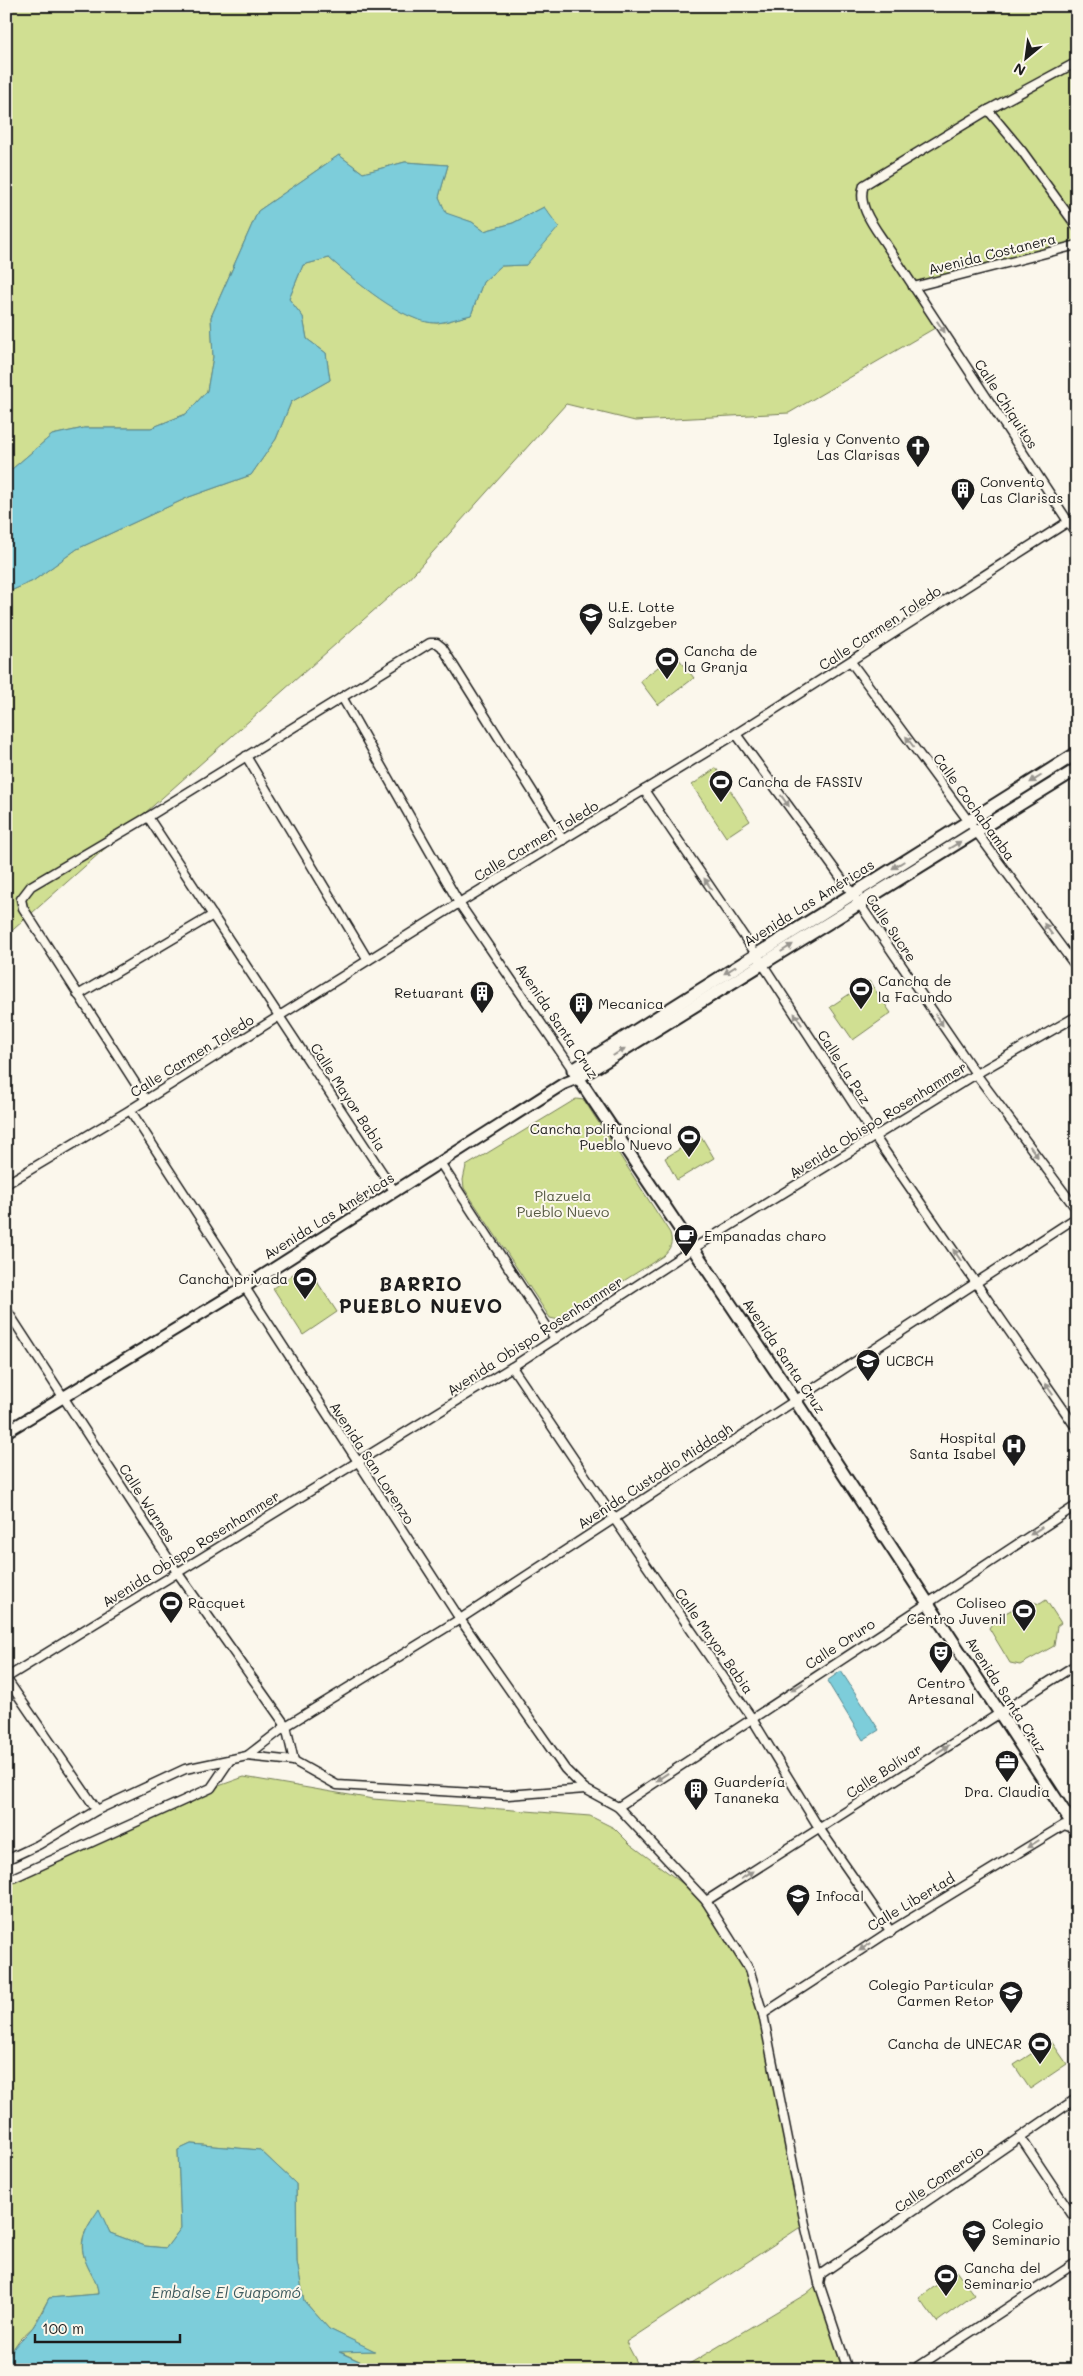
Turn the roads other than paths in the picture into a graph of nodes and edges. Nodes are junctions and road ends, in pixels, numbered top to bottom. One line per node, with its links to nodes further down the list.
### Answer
1 (1076, 63): 2 (street)
2 (988, 110): 3 (street); 5 (street, Calle Chiquitos)
3 (1077, 227)
4 (1077, 245): 5 (street, Avenida Costanera)
5 (913, 287): 7 (street, Calle Chiquitos, one-way to 7)
6 (1077, 516): 7 (street, Calle Carmen Toledo)
7 (1068, 522): 8 (street, Calle Chiquitos); 9 (street, Calle Carmen Toledo)
8 (1077, 535)
9 (851, 662): 11 (street, Calle Carmen Toledo); 17 (street, Calle Cochabamba, one-way to 9)
10 (342, 697): 13 (street); 19 (street); 21 (street, Avenida Santa Cruz)
11 (736, 734): 15 (street, Calle Carmen Toledo); 20 (street, Calle Sucre, one-way to 20)
12 (1077, 753): 17 (main road, Avenida Las Américas, one-way to 17)
13 (246, 756): 16 (street); 24 (street)
14 (1077, 769): 18 (main road, Avenida Las Américas)
15 (644, 790): 19 (street, Calle Carmen Toledo); 23 (street, Calle La Paz, one-way to 15)
16 (148, 817): 22 (street, Calle Mayor Babia); 26 (street)
17 (970, 820): 18 (street, Calle Cochabamba); 20 (main road, Avenida Las Américas, one-way to 20)
18 (977, 832): 20 (main road, Avenida Las Américas, one-way to 18); 25 (street, Calle Cochabamba, one-way to 18)
19 (562, 840): 21 (street, Calle Carmen Toledo)
20 (856, 898): 23 (main road, Avenida Las Américas); 30 (street, Calle Sucre, one-way to 30)
21 (459, 903): 24 (street, Calle Carmen Toledo); 29 (street, Avenida Santa Cruz)
22 (213, 916): 26 (street); 27 (street, Calle Mayor Babia)
23 (759, 958): 29 (main road, Avenida Las Américas); 33 (street, Calle La Paz, one-way to 23)
24 (368, 960): 27 (street, Calle Carmen Toledo)
25 (1077, 968)
26 (78, 995): 31 (street)
27 (279, 1015): 31 (street, Calle Carmen Toledo); 36 (street, Calle Mayor Babia)
28 (1077, 1016): 30 (street, Avenida Obispo Rosenhammer)
29 (575, 1074): 34 (street, Avenida Las Américas); 39 (main road, Avenida Santa Cruz)
30 (976, 1074): 33 (street, Avenida Obispo Rosenhammer); 37 (street, Calle Sucre, one-way to 37)
31 (146, 1100): 32 (street, Calle Carmen Toledo)
32 (130, 1110): 35 (street, Calle Carmen Toledo); 41 (street, Avenida San Lorenzo)
33 (875, 1137): 39 (street, Avenida Obispo Rosenhammer); 40 (street, Calle La Paz, one-way to 33)
34 (441, 1164): 36 (street, Avenida Las Américas); 43 (street)
35 (6, 1184)
36 (395, 1192): 41 (street, Avenida Las Américas)
37 (1077, 1210)
38 (1077, 1217): 40 (street, Avenida Custodio Middagh)
39 (694, 1248): 43 (street, Avenida Obispo Rosenhammer); 46 (main road, Avenida Santa Cruz)
40 (975, 1281): 46 (street, Avenida Custodio Middagh); 47 (street, Calle La Paz, one-way to 40)
41 (243, 1288): 45 (street, Avenida Las Américas); 49 (street, Avenida San Lorenzo)
42 (6, 1309): 45 (street, Calle Warnes)
43 (555, 1339): 44 (street, Avenida Obispo Rosenhammer)
44 (512, 1367): 49 (street, Avenida Obispo Rosenhammer); 51 (street, Calle Mayor Babia)
45 (63, 1397): 48 (street, Avenida Las Américas); 52 (street, Calle Warnes)
46 (795, 1400): 51 (street, Avenida Custodio Middagh); 53 (main road, Avenida Santa Cruz)
47 (1077, 1429)
48 (6, 1432)
49 (357, 1462): 52 (street, Avenida Obispo Rosenhammer); 54 (street, Avenida San Lorenzo)
50 (1077, 1505): 53 (street, Calle Oruro, one-way to 53)
51 (612, 1517): 54 (street, Avenida Custodio Middagh); 58 (street, Calle Mayor Babia)
52 (177, 1572): 56 (street, Avenida Obispo Rosenhammer); 59 (street, Calle Warnes)
53 (927, 1602): 57 (main road, Avenida Santa Cruz); 58 (street, Calle Oruro, one-way to 58)
54 (460, 1618): 59 (street, Avenida Custodio Middagh); 63 (street, Avenida San Lorenzo)
55 (1077, 1664): 57 (street, Calle Bolívar)
56 (6, 1678): 65 (street)
57 (999, 1713): 66 (street, Calle Bolívar, one-way to 57); 67 (main road, Avenida Santa Cruz)
58 (751, 1717): 64 (street, Calle Oruro, one-way to 64); 66 (street, Calle Mayor Babia)
59 (286, 1726): 60 (street, Avenida Custodio Middagh); 62 (street, Calle Warnes)
60 (247, 1756): 61 (street); 62 (street)
61 (230, 1760): 65 (street); 69 (street)
62 (294, 1761): 63 (street)
63 (584, 1789): 64 (street, Avenida San Lorenzo)
64 (618, 1806): 70 (street)
65 (97, 1810): 68 (street)
66 (820, 1828): 70 (street, Calle Bolívar, one-way to 66); 71 (street, Calle Mayor Babia)
67 (1076, 1830): 71 (street, Calle Libertad, one-way to 71)
68 (6, 1860)
69 (6, 1881)
70 (706, 1901): 72 (street)
71 (891, 1932): 72 (street, Calle Libertad, one-way to 72)
72 (763, 2014): 77 (street)
73 (1077, 2098): 74 (street, Calle Comercio)
74 (1021, 2138): 75 (street); 77 (street, Calle Comercio)
75 (1077, 2222)
76 (1077, 2262): 79 (street)
77 (819, 2283): 78 (street)
78 (848, 2370)
79 (912, 2370)

